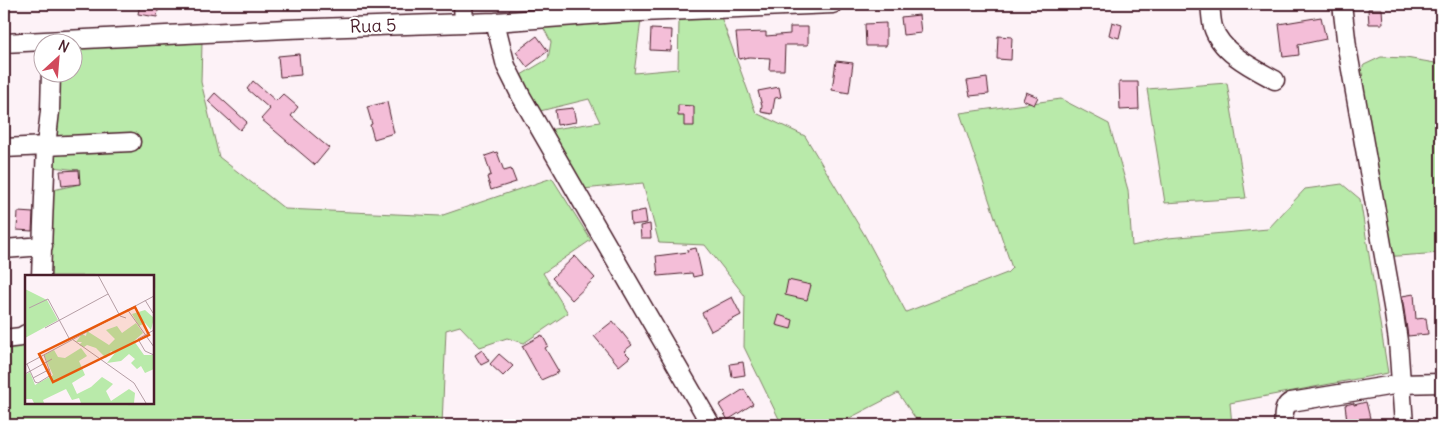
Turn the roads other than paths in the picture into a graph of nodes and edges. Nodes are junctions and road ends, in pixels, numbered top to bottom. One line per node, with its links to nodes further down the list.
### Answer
1 (463, 4): 6 (street)
2 (833, 4): 5 (street, Rua 5)
3 (1210, 4): 10 (street)
4 (1342, 4): 21 (street)
5 (495, 22): 6 (street, Rua 5); 22 (street)
6 (464, 23): 7 (street, Rua 5)
7 (82, 40)
8 (32, 42): 9 (street, Rua 5)
9 (4, 43)
10 (1275, 80)
11 (51, 82): 13 (street)
12 (132, 142): 13 (street)
13 (46, 146): 14 (street); 15 (street)
14 (4, 148)
15 (43, 246): 16 (street); 17 (street)
16 (4, 248)
17 (41, 275)
18 (25, 335): 19 (street)
19 (4, 339)
20 (1441, 383): 21 (street)
21 (1400, 384): 23 (street); 24 (street)
22 (710, 425)
23 (1284, 425)
24 (1404, 425)

